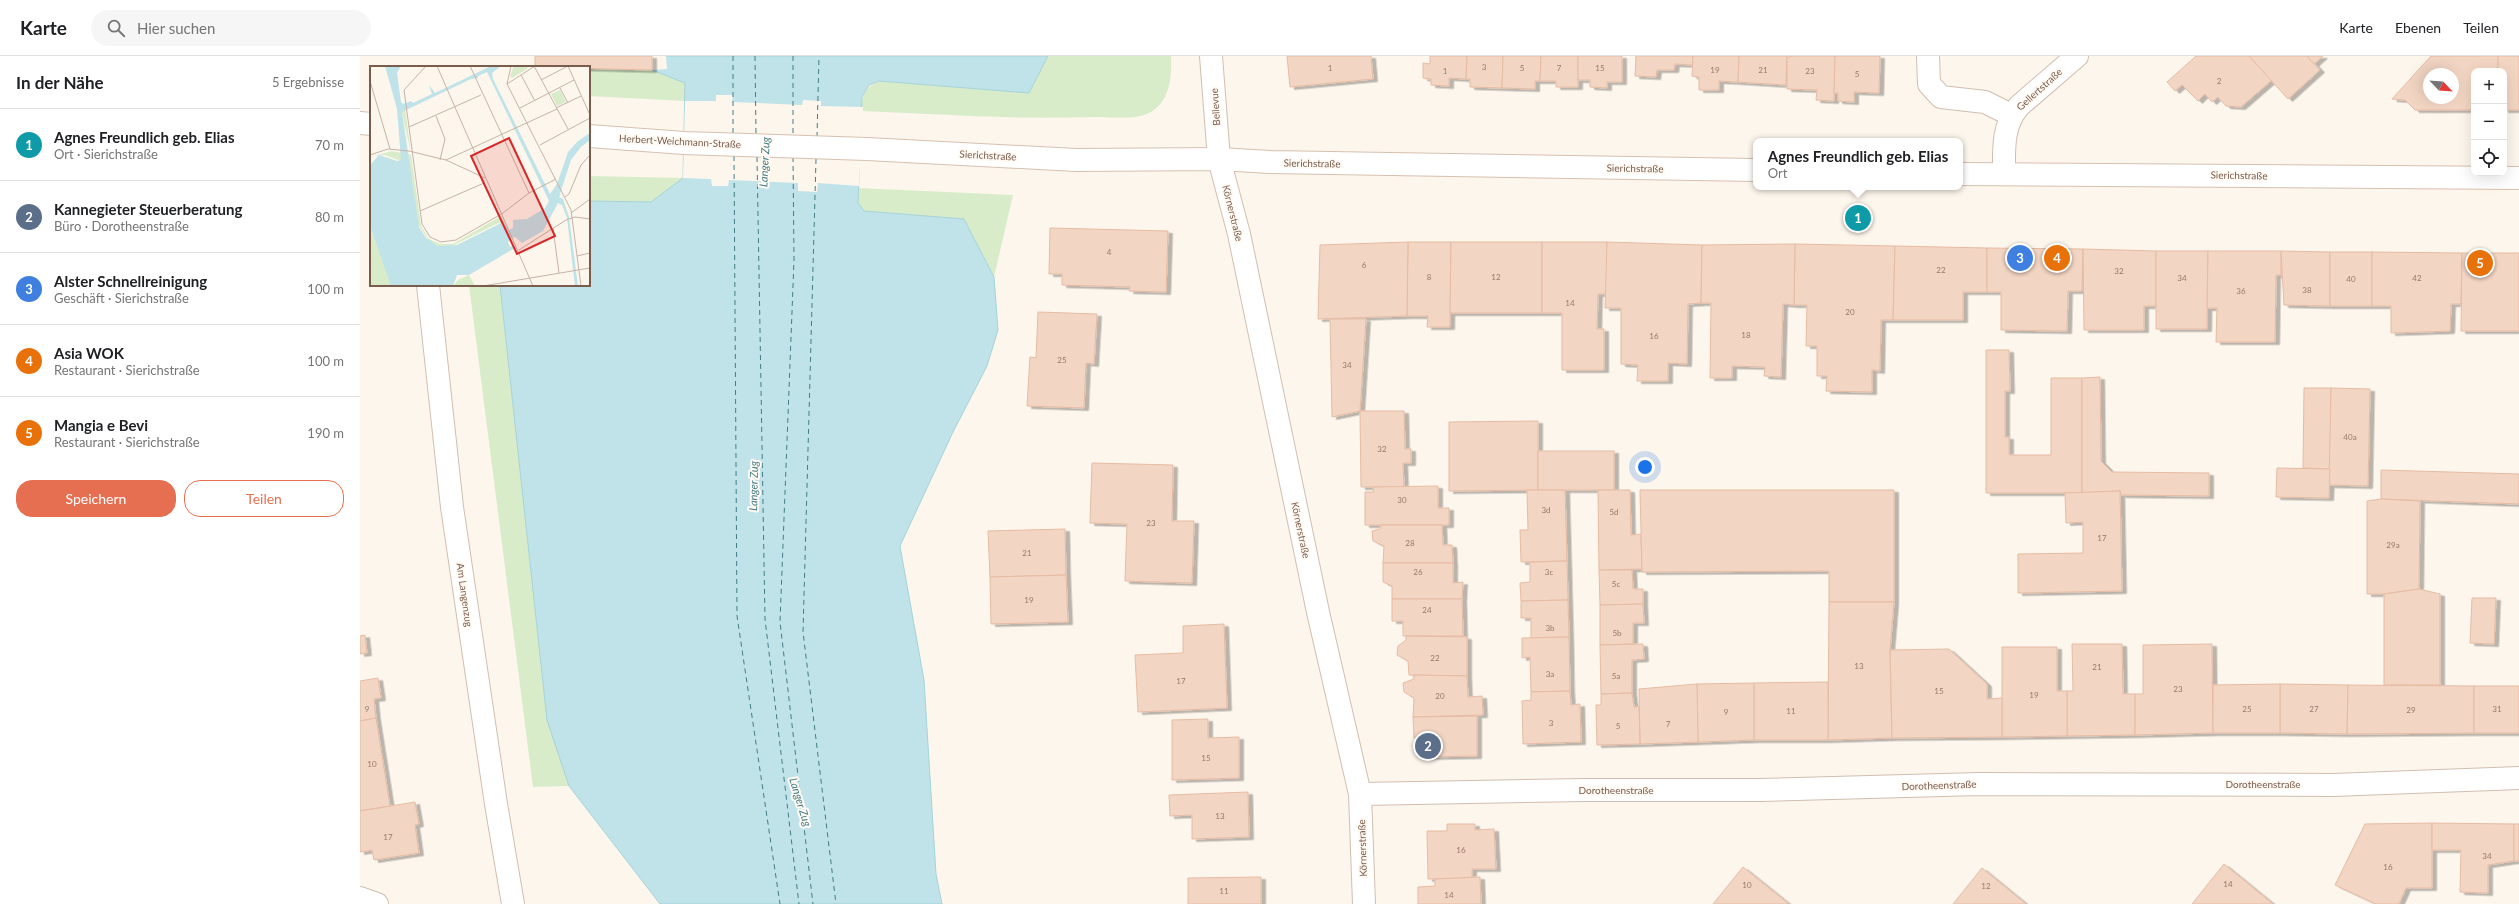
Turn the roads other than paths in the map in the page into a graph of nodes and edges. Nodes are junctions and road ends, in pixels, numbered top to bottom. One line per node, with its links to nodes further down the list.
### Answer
1 (1211, 56): 9 (street, Bellevue)
2 (1928, 56): 4 (street)
3 (2077, 56): 4 (street, Gellertstraße)
4 (2011, 115): 12 (street, Gellertstraße)
5 (360, 123): 6 (street)
6 (370, 124)
7 (590, 136): 8 (street, Herbert-Weichmann-Straße)
8 (867, 148): 9 (street, Sierichstraße)
9 (1219, 159): 10 (street, Sierichstraße); 16 (street, Körnerstraße)
10 (1753, 170)
11 (1963, 174): 12 (street, Sierichstraße)
12 (2004, 174): 13 (street, Sierichstraße)
13 (2519, 178)
14 (428, 286): 19 (street, Am Langenzug)
15 (2519, 778): 16 (street, Dorotheenstraße)
16 (1360, 794): 20 (street, Körnerstraße)
17 (360, 898): 18 (street)
18 (377, 904)
19 (514, 904)
20 (1364, 904)

